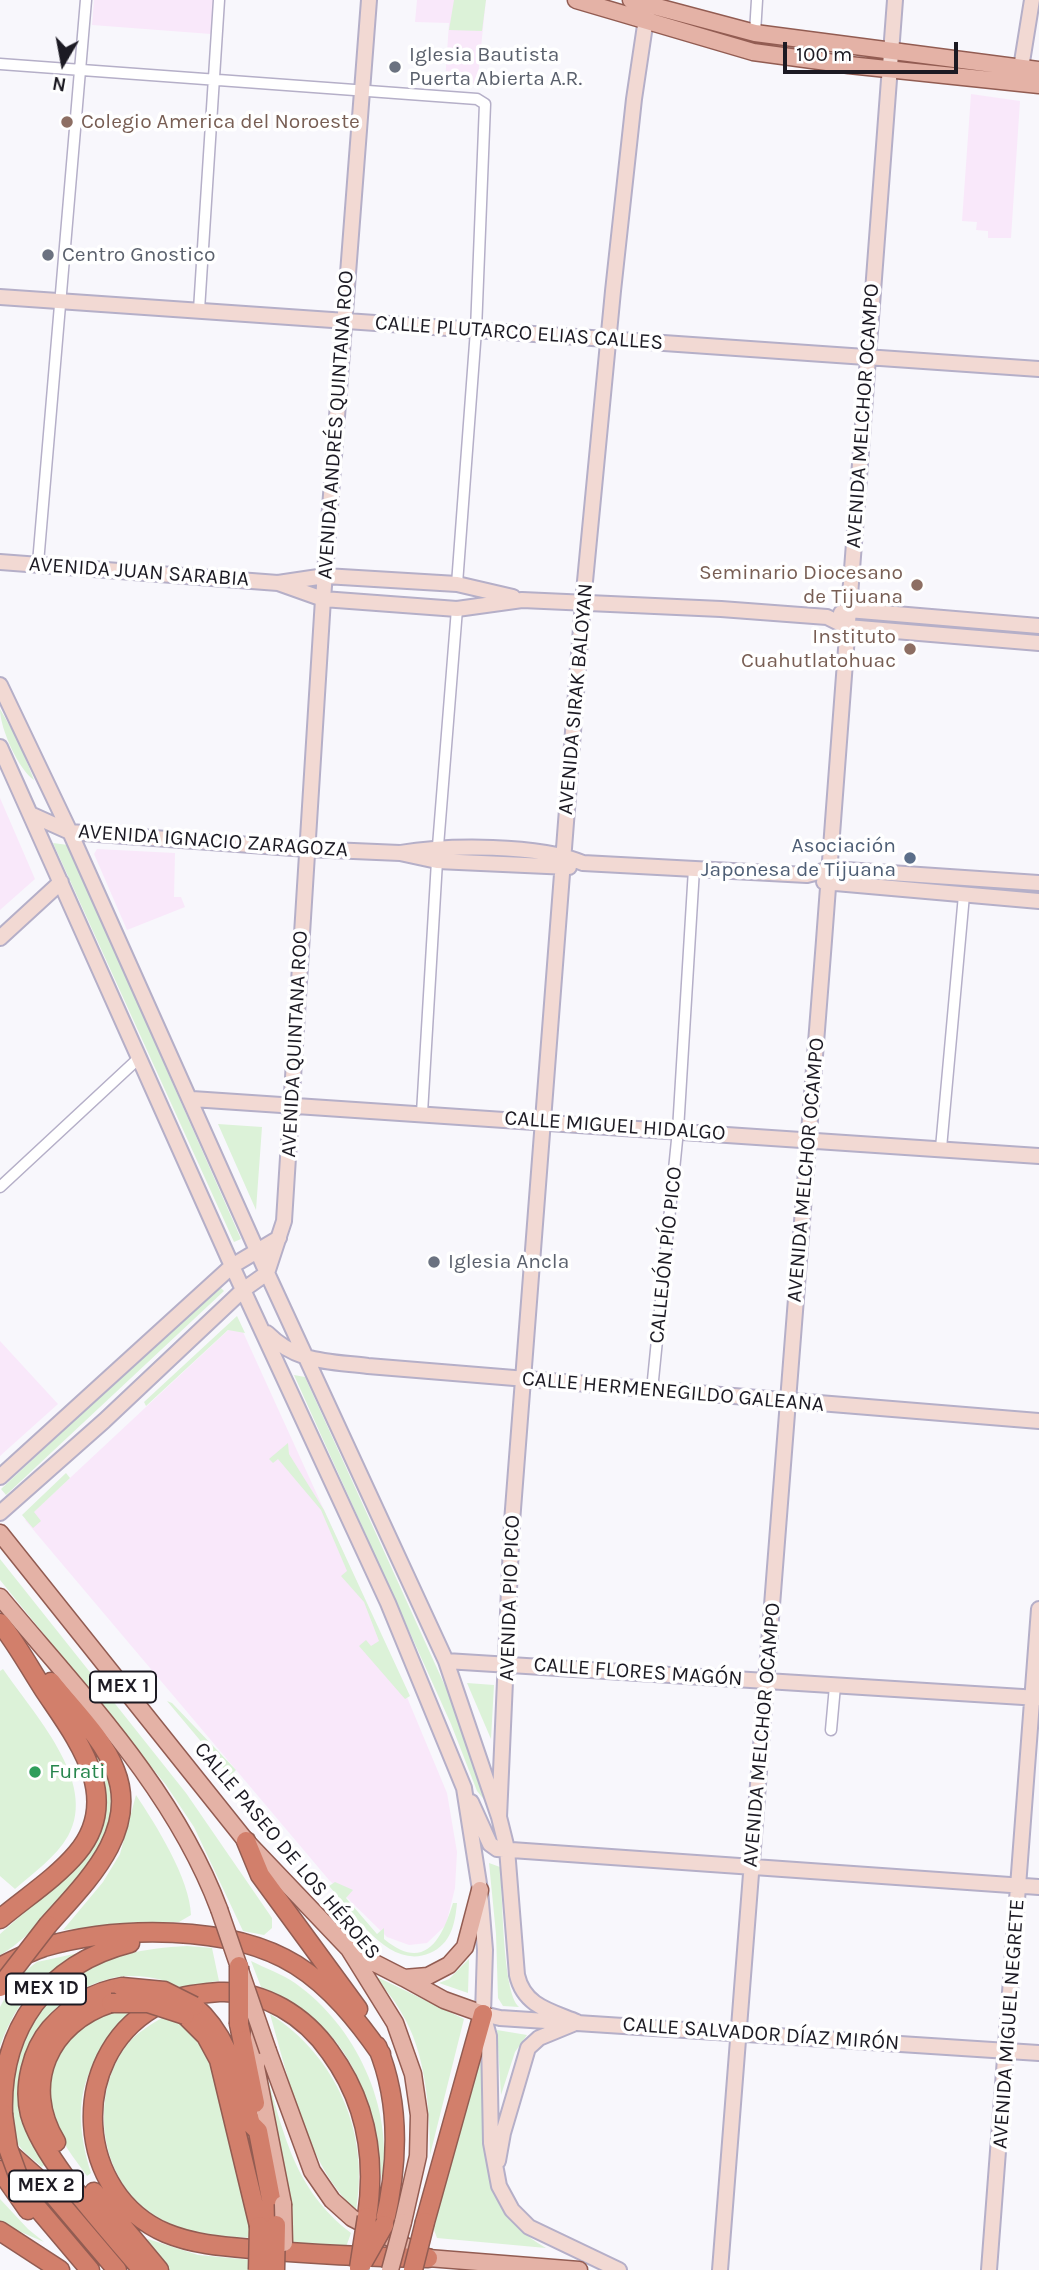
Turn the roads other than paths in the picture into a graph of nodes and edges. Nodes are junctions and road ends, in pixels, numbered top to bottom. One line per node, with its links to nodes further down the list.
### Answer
1 (86, 0): 15 (street)
2 (219, 0): 17 (street)
3 (369, 0): 19 (street, AVENIDA ANDRÉS QUINTANA ROO)
4 (576, 0): 9 (main road)
5 (631, 0): 9 (main road)
6 (757, 0): 10 (street)
7 (895, 0): 11 (street, AVENIDA MELCHOR OCAMPO)
8 (1032, 0): 13 (street)
9 (648, 9): 10 (main road); 14 (main road); 25 (street, AVENIDA SIRAK BALOYAN)
10 (755, 33): 11 (main road)
11 (891, 51): 13 (main road); 14 (street, AVENIDA MELCHOR OCAMPO)
12 (0, 64): 15 (street)
13 (1021, 68): 16 (main road)
14 (889, 69): 18 (main road); 26 (street, AVENIDA MELCHOR OCAMPO)
15 (80, 70): 17 (street); 21 (street)
16 (1039, 70)
17 (213, 80): 19 (street); 22 (street)
18 (1039, 85)
19 (360, 91): 23 (street, AVENIDA ANDRÉS QUINTANA ROO); 24 (street)
20 (0, 297): 21 (street, CALLE PLUTARCO ELIAS CALLES)
21 (60, 301): 22 (street, CALLE PLUTARCO ELIAS CALLES); 29 (street)
22 (199, 310): 23 (street, CALLE PLUTARCO ELIAS CALLES)
23 (343, 321): 24 (street, CALLE PLUTARCO ELIAS CALLES); 30 (street, AVENIDA ANDRÉS QUINTANA ROO)
24 (476, 330): 25 (street, CALLE PLUTARCO ELIAS CALLES); 32 (street)
25 (608, 339): 26 (street, CALLE PLUTARCO ELIAS CALLES); 35 (street, AVENIDA SIRAK BALOYAN)
26 (867, 357): 27 (street, CALLE PLUTARCO ELIAS CALLES); 37 (street, AVENIDA MELCHOR OCAMPO)
27 (1039, 369)
28 (0, 562): 29 (street, AVENIDA JUAN SARABIA)
29 (38, 563): 31 (street, AVENIDA JUAN SARABIA)
30 (325, 576): 31 (street, AVENIDA JUAN SARABIA); 32 (street, AVENIDA JUAN SARABIA); 33 (street, AVENIDA ANDRÉS QUINTANA ROO)
31 (278, 583): 33 (street, AVENIDA JUAN SARABIA)
32 (457, 584): 34 (street, AVENIDA JUAN SARABIA)
33 (323, 599): 36 (street, AVENIDA JUAN SARABIA); 46 (street, AVENIDA ANDRÉS QUINTANA ROO)
34 (523, 600): 35 (street, AVENIDA JUAN SARABIA); 36 (street, AVENIDA JUAN SARABIA)
35 (583, 602): 38 (street, AVENIDA JUAN SARABIA); 48 (street, AVENIDA SIRAK BALOYAN)
36 (457, 609): 47 (street)
37 (848, 610): 38 (street, AVENIDA JUAN SARABIA); 39 (street, AVENIDA JUAN SARABIA); 40 (street, AVENIDA MELCHOR OCAMPO)
38 (827, 617): 40 (street, AVENIDA JUAN SARABIA)
39 (1039, 626)
40 (847, 627): 41 (street, AVENIDA JUAN SARABIA); 50 (street, AVENIDA MELCHOR OCAMPO)
41 (1039, 643)
42 (0, 685): 45 (street)
43 (0, 747): 44 (street)
44 (30, 814): 45 (street, AVENIDA IGNACIO ZARAGOZA); 52 (street)
45 (70, 832): 46 (street, AVENIDA IGNACIO ZARAGOZA); 59 (street)
46 (307, 849): 47 (street, AVENIDA IGNACIO ZARAGOZA); 60 (street, AVENIDA QUINTANA ROO)
47 (438, 854): 48 (street, AVENIDA IGNACIO ZARAGOZA); 61 (street)
48 (563, 862): 49 (street, AVENIDA IGNACIO ZARAGOZA); 62 (street, AVENIDA SIRAK BALOYAN)
49 (694, 869): 51 (street, AVENIDA IGNACIO ZARAGOZA); 63 (street, CALLEJÓN PÍO PICO)
50 (831, 869): 51 (street, AVENIDA IGNACIO ZARAGOZA); 53 (street, AVENIDA IGNACIO ZARAGOZA); 54 (street, AVENIDA MELCHOR OCAMPO)
51 (807, 875): 54 (street, AVENIDA IGNACIO ZARAGOZA)
52 (61, 881): 57 (street); 58 (street)
53 (1039, 883)
54 (830, 885): 55 (street, AVENIDA IGNACIO ZARAGOZA); 64 (street, AVENIDA MELCHOR OCAMPO)
55 (964, 895): 56 (street, AVENIDA IGNACIO ZARAGOZA); 65 (street)
56 (1039, 901)
57 (0, 937)
58 (140, 1057): 67 (street); 70 (street)
59 (192, 1099): 60 (street, CALLE MIGUEL HIDALGO); 69 (street)
60 (291, 1106): 61 (street, CALLE MIGUEL HIDALGO); 68 (street, AVENIDA QUINTANA ROO)
61 (422, 1112): 62 (street, CALLE MIGUEL HIDALGO)
62 (544, 1121): 63 (street, CALLE MIGUEL HIDALGO); 75 (street, AVENIDA SIRAK BALOYAN)
63 (678, 1130): 64 (street, CALLE MIGUEL HIDALGO); 76 (street, CALLEJÓN PÍO PICO)
64 (808, 1141): 65 (street, CALLE MIGUEL HIDALGO); 77 (street, AVENIDA MELCHOR OCAMPO)
65 (942, 1148): 66 (street, CALLE MIGUEL HIDALGO)
66 (1039, 1156)
67 (0, 1187)
68 (279, 1238): 69 (street); 71 (street, AVENIDA QUINTANA ROO)
69 (257, 1250): 70 (street); 71 (street)
70 (232, 1266): 72 (street); 79 (street)
71 (267, 1272): 72 (street); 74 (street)
72 (243, 1290): 73 (street); 80 (street)
73 (263, 1329): 74 (street); 92 (street)
74 (307, 1359): 75 (street, CALLE HERMENEGILDO GALEANA); 86 (street)
75 (524, 1380): 76 (street, CALLE HERMENEGILDO GALEANA); 87 (street, AVENIDA PIO PICO)
76 (653, 1390): 77 (street, CALLE HERMENEGILDO GALEANA)
77 (789, 1401): 78 (street, CALLE HERMENEGILDO GALEANA); 88 (street, AVENIDA MELCHOR OCAMPO)
78 (1039, 1421)
79 (0, 1477)
80 (0, 1513)
81 (0, 1533): 94 (main road, CALLE PASEO DE LOS HÉROES / MEX 1)
82 (0, 1597): 103 (main road, MEX 1, bridge)
83 (1039, 1609): 90 (street, AVENIDA MIGUEL NEGRETE)
84 (0, 1623): 85 (highway)
85 (25, 1655): 100 (highway); 106 (highway, bridge)
86 (446, 1661): 87 (street, CALLE FLORES MAGÓN); 93 (street)
87 (508, 1664): 88 (street, CALLE FLORES MAGÓN); 93 (street, AVENIDA PIO PICO)
88 (766, 1681): 89 (street, CALLE FLORES MAGÓN); 96 (street, AVENIDA MELCHOR OCAMPO)
89 (835, 1686): 90 (street, CALLE FLORES MAGÓN); 91 (street)
90 (1035, 1698): 97 (street, AVENIDA MIGUEL NEGRETE)
91 (831, 1730)
92 (464, 1788): 95 (street); 99 (street)
93 (499, 1817): 95 (street)
94 (247, 1841): 102 (main road, CALLE PASEO DE LOS HÉROES); 114 (highway, MEX 1)
95 (507, 1849): 96 (street); 109 (street)
96 (750, 1868): 97 (street); 111 (street, AVENIDA MELCHOR OCAMPO)
97 (1020, 1886): 98 (street); 112 (street, AVENIDA MIGUEL NEGRETE)
98 (1039, 1887)
99 (480, 1891): 105 (main road); 108 (street)
100 (0, 1919)
101 (168, 1933): 104 (highway); 114 (highway, MEX 1D); 122 (highway, MEX 1D, bridge)
102 (349, 1949): 105 (main road); 135 (main road, CALLE PASEO DE LOS HÉROES, bridge)
103 (239, 1966): 110 (main road, MEX 1, bridge); 115 (highway, MEX 1, bridge)
104 (0, 1967)
105 (404, 1978): 108 (main road)
106 (0, 1987)
107 (189, 2011): 115 (highway, MEX 1D); 119 (highway); 130 (highway, MEX 1D, bridge); 131 (highway, bridge)
108 (483, 2014): 109 (street, CALLE SALVADOR DÍAZ MIRÓN); 118 (street); 136 (highway, bridge)
109 (577, 2022): 111 (street, CALLE SALVADOR DÍAZ MIRÓN); 118 (street)
110 (260, 2026): 123 (main road, MEX 1, bridge); 134 (main road, bridge)
111 (739, 2031): 112 (street, CALLE SALVADOR DÍAZ MIRÓN); 139 (street, AVENIDA MELCHOR OCAMPO)
112 (1007, 2051): 113 (street, CALLE SALVADOR DÍAZ MIRÓN); 140 (street, AVENIDA MIGUEL NEGRETE)
113 (1039, 2053)
114 (381, 2054): 125 (highway, MEX 1D, bridge)
115 (258, 2131): 119 (highway, MEX 1D)
116 (0, 2146): 121 (highway, MEX 2)
117 (0, 2170): 122 (highway)
118 (497, 2176): 138 (street)
119 (268, 2225): 132 (highway, bridge); 133 (highway, MEX 1D, bridge)
120 (0, 2231): 126 (highway)
121 (86, 2231): 128 (highway, MEX 2); 129 (highway)
122 (63, 2241): 127 (highway, MEX 1D)
123 (428, 2258): 124 (main road); 125 (highway, bridge)
124 (467, 2266): 137 (main road)
125 (358, 2269)
126 (60, 2270)
127 (90, 2270)
128 (117, 2270)
129 (129, 2270)
130 (142, 2270)
131 (159, 2270)
132 (258, 2270)
133 (275, 2270)
134 (281, 2270)
135 (390, 2270)
136 (413, 2270)
137 (579, 2270)
138 (618, 2270)
139 (720, 2270)
140 (989, 2270)

